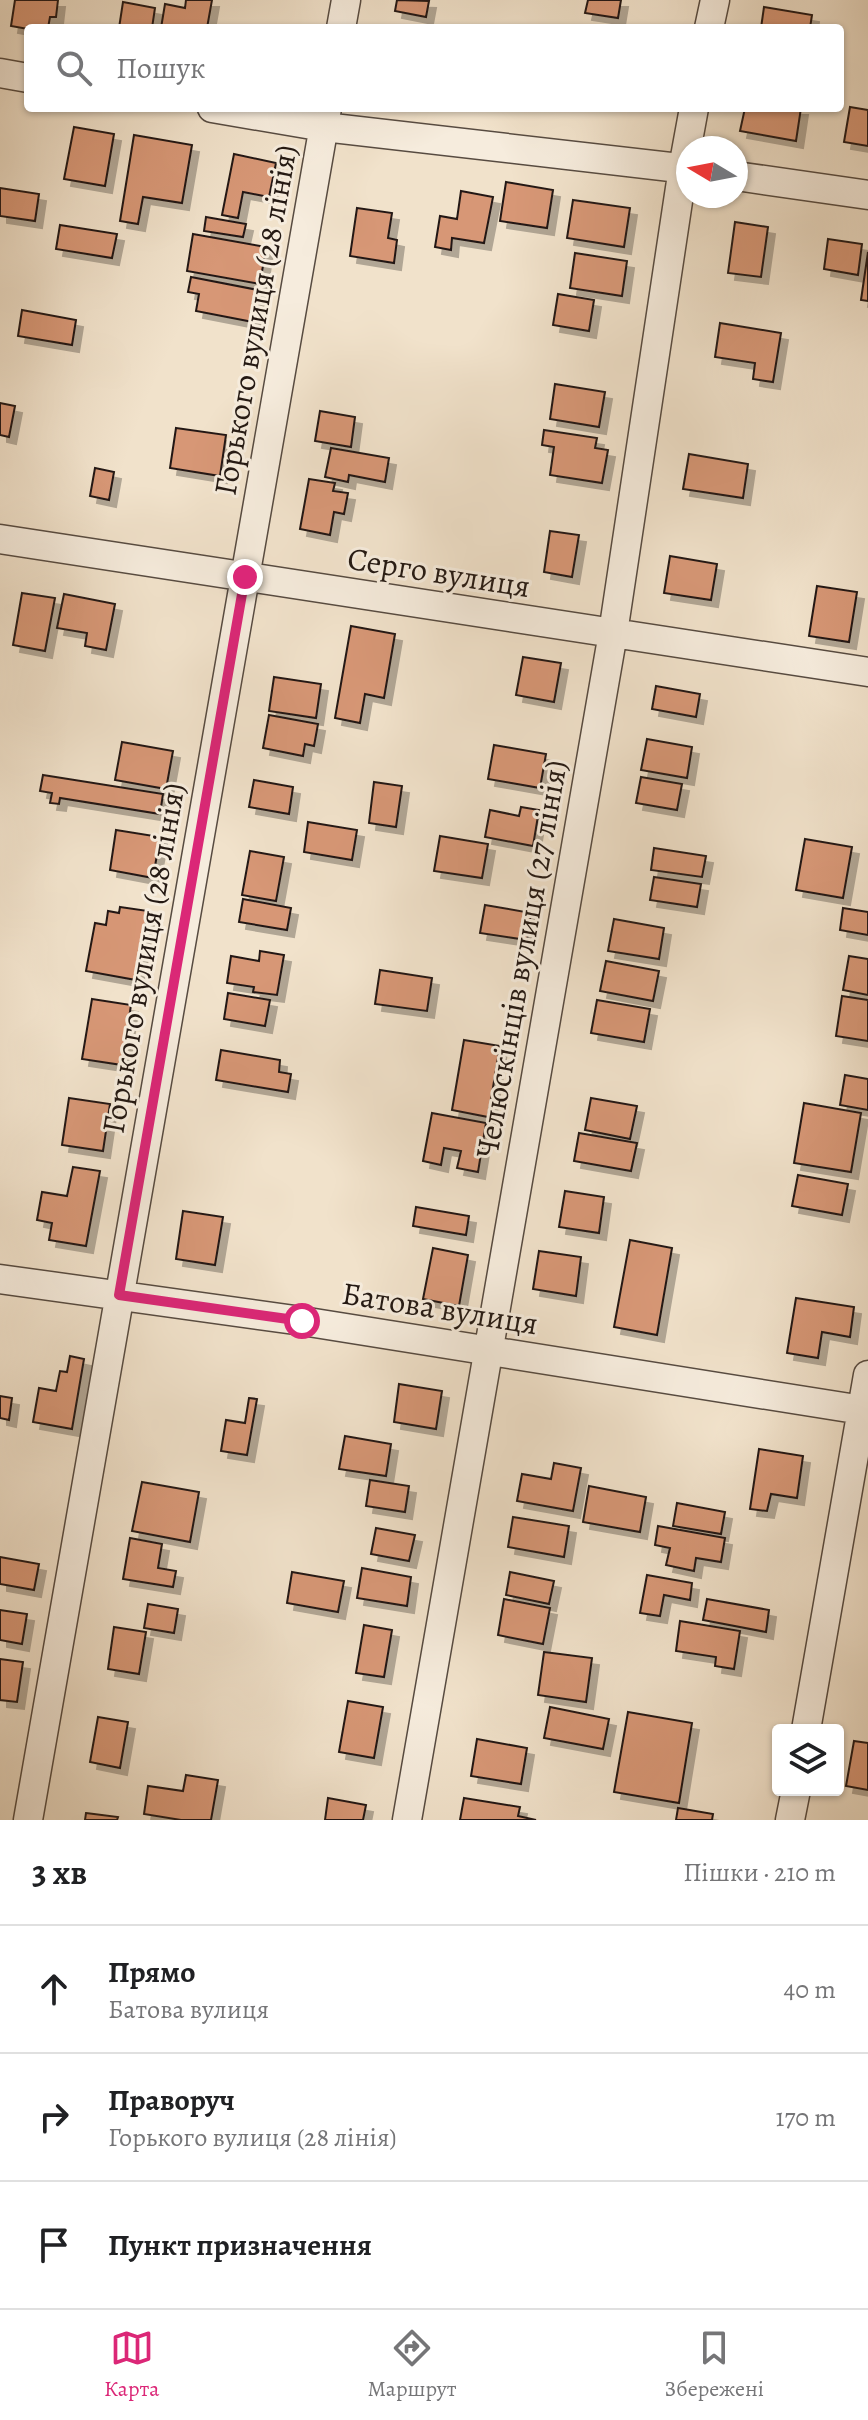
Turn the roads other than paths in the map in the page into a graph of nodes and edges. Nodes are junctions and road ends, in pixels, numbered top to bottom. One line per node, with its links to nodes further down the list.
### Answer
1 (346, 0): 3 (street)
2 (715, 0): 4 (street)
3 (342, 24)
4 (710, 24)
5 (0, 73): 6 (street)
6 (24, 77)
7 (257, 112): 9 (street)
8 (693, 112): 10 (street, Челюскінців вулиця (27 лiнiя))
9 (325, 118): 11 (street); 16 (street, Горького вулиця (28 лiнiя))
10 (690, 136)
11 (676, 167)
12 (748, 178): 13 (street)
13 (868, 195)
14 (680, 208): 17 (street, Челюскінців вулиця (27 лiнiя))
15 (0, 539): 16 (street, Серго вулиця)
16 (245, 577): 17 (street, Серго вулиця); 20 (street, Горького вулиця (28 лiнiя))
17 (613, 633): 18 (street, Серго вулиця); 21 (street, Челюскінців вулиця (27 лiнiя))
18 (868, 672)
19 (0, 1279): 20 (street, Батова вулиця)
20 (119, 1295): 21 (street, Батова вулиця); 26 (street, Горького вулиця (28 лiнiя))
21 (487, 1350): 23 (street, Батова вулиця); 27 (street, Челюскінців вулиця (27 лiнiя))
22 (868, 1375): 23 (street)
23 (865, 1410): 24 (street)
24 (807, 1724)
25 (795, 1796): 28 (street)
26 (28, 1820)
27 (407, 1820)
28 (790, 1820)

